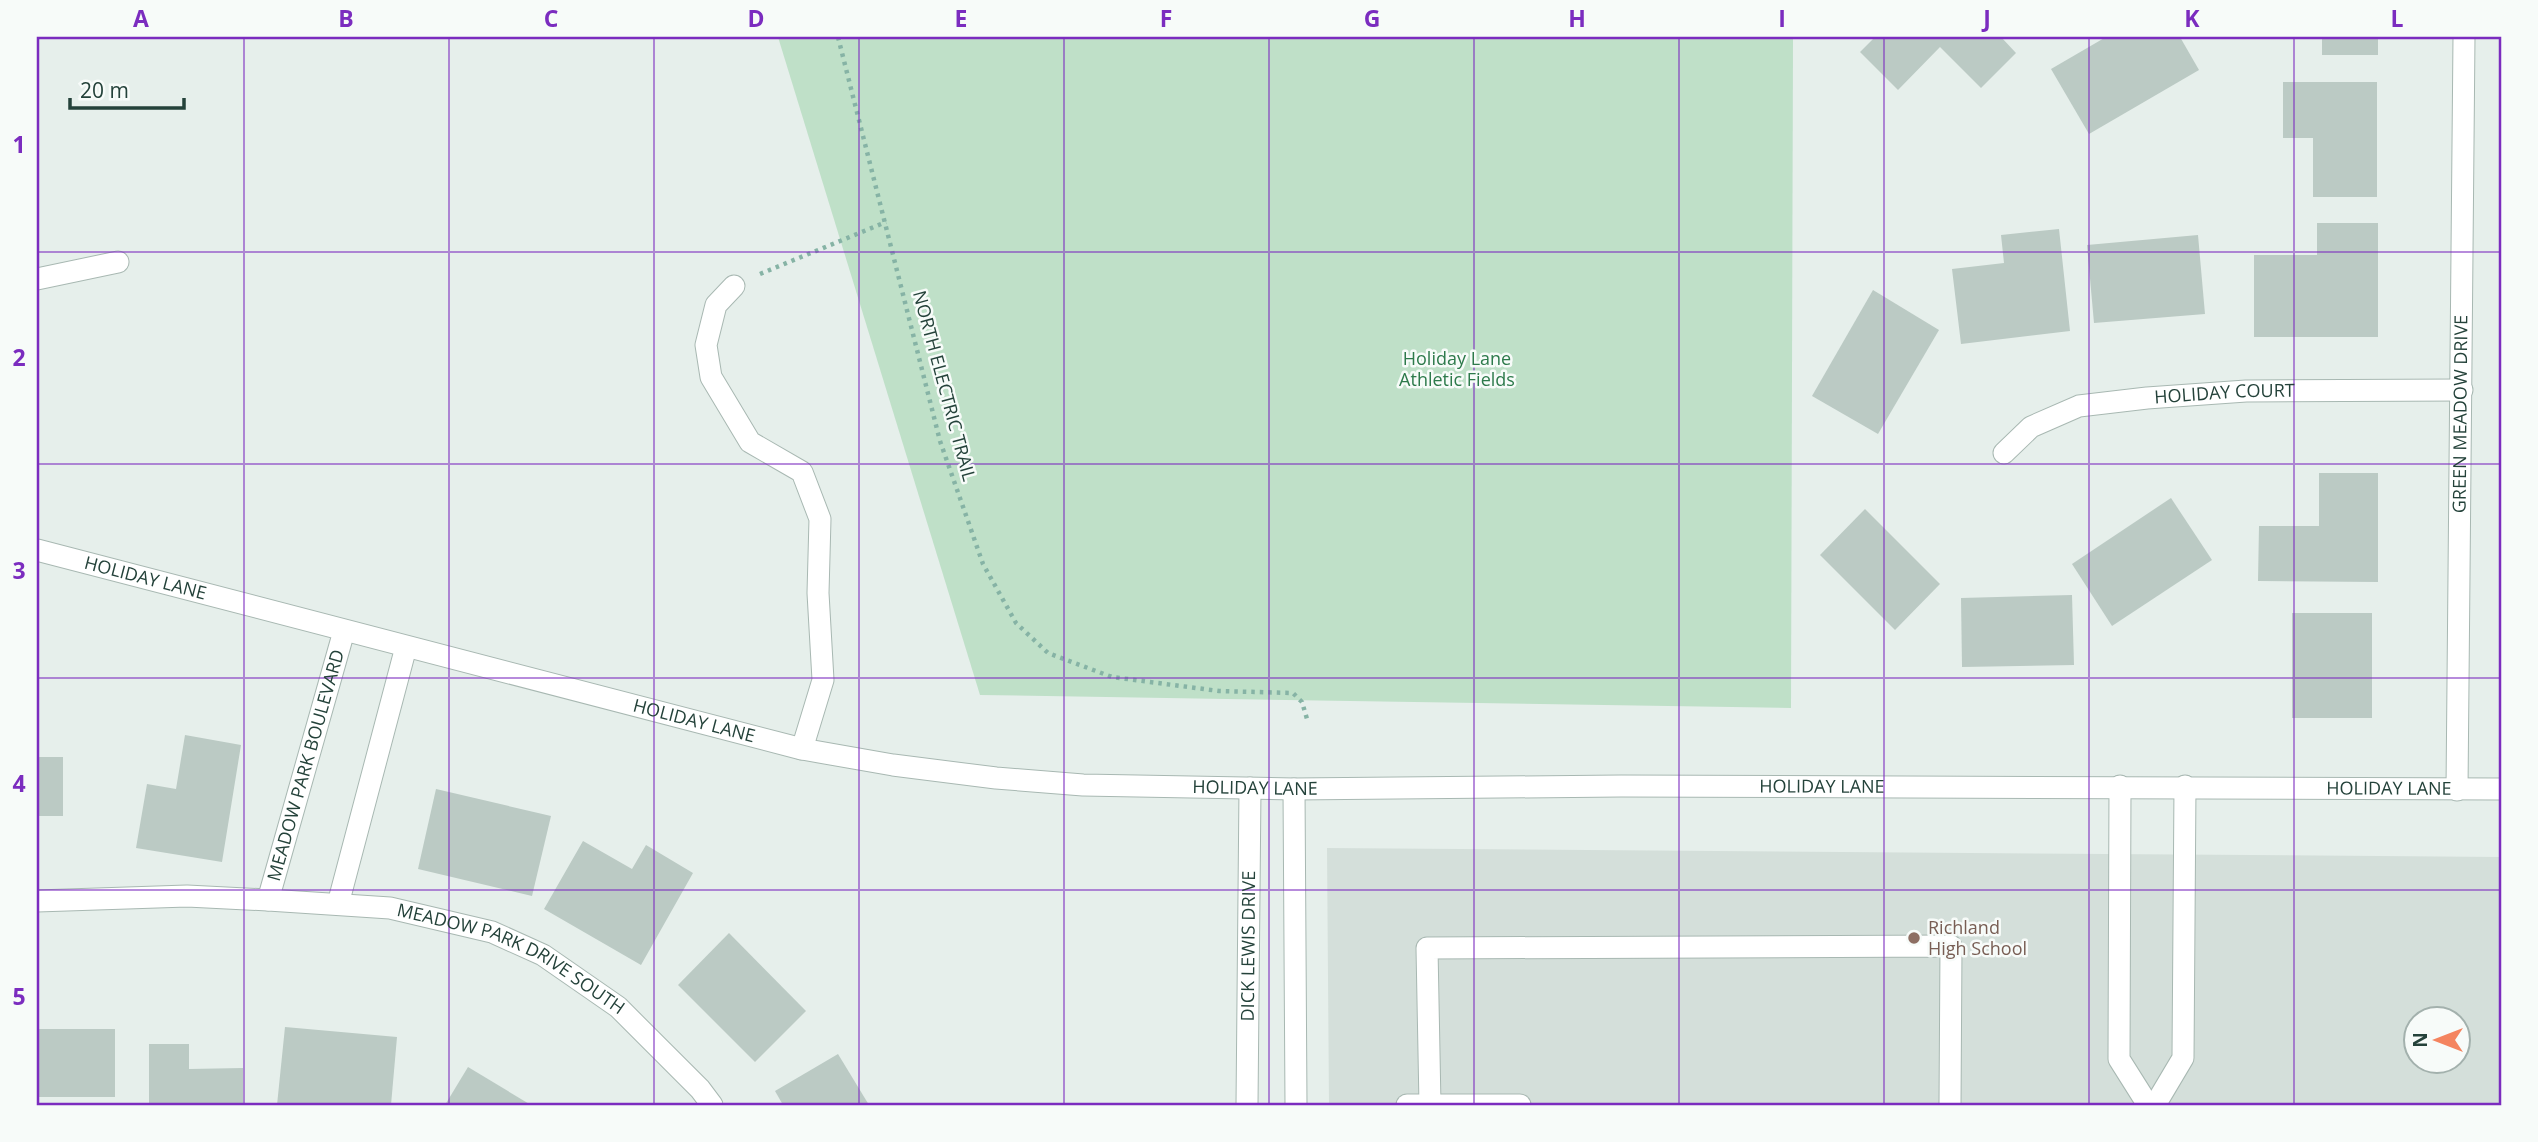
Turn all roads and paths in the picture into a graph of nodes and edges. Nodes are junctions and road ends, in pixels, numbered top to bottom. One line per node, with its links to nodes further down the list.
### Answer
1 (838, 37): 3 (path, NORTH ELECTRIC TRAIL)
2 (2464, 37): 7 (street, GREEN MEADOW DRIVE)
3 (886, 222): 6 (path); 12 (path, NORTH ELECTRIC TRAIL)
4 (118, 262): 5 (street)
5 (37, 279)
6 (734, 285): 13 (street)
7 (2462, 390): 8 (street, HOLIDAY COURT); 19 (street, GREEN MEADOW DRIVE)
8 (2004, 453)
9 (37, 550): 10 (street, HOLIDAY LANE)
10 (344, 631): 11 (street, HOLIDAY LANE); 20 (street, MEADOW PARK BOULEVARD)
11 (406, 647): 13 (street, HOLIDAY LANE); 22 (street)
12 (1307, 719)
13 (802, 749): 16 (street, HOLIDAY LANE)
14 (2120, 786): 15 (street, HOLIDAY LANE); 17 (street, HOLIDAY LANE); 30 (street)
15 (2185, 786): 19 (street, HOLIDAY LANE); 31 (street)
16 (1250, 788): 17 (street, HOLIDAY LANE); 24 (street, DICK LEWIS DRIVE)
17 (1294, 789): 25 (street)
18 (2501, 789): 19 (street, HOLIDAY LANE)
19 (2457, 790)
20 (268, 900): 21 (street, MEADOW PARK DRIVE SOUTH); 22 (street, MEADOW PARK DRIVE SOUTH)
21 (37, 901)
22 (338, 904): 23 (street, MEADOW PARK DRIVE SOUTH)
23 (712, 1105)
24 (1247, 1105)
25 (1296, 1105)
26 (1407, 1105): 27 (street)
27 (1430, 1105): 28 (street); 29 (street)
28 (1520, 1105)
29 (1950, 1105)
30 (2148, 1105)
31 (2155, 1105)

